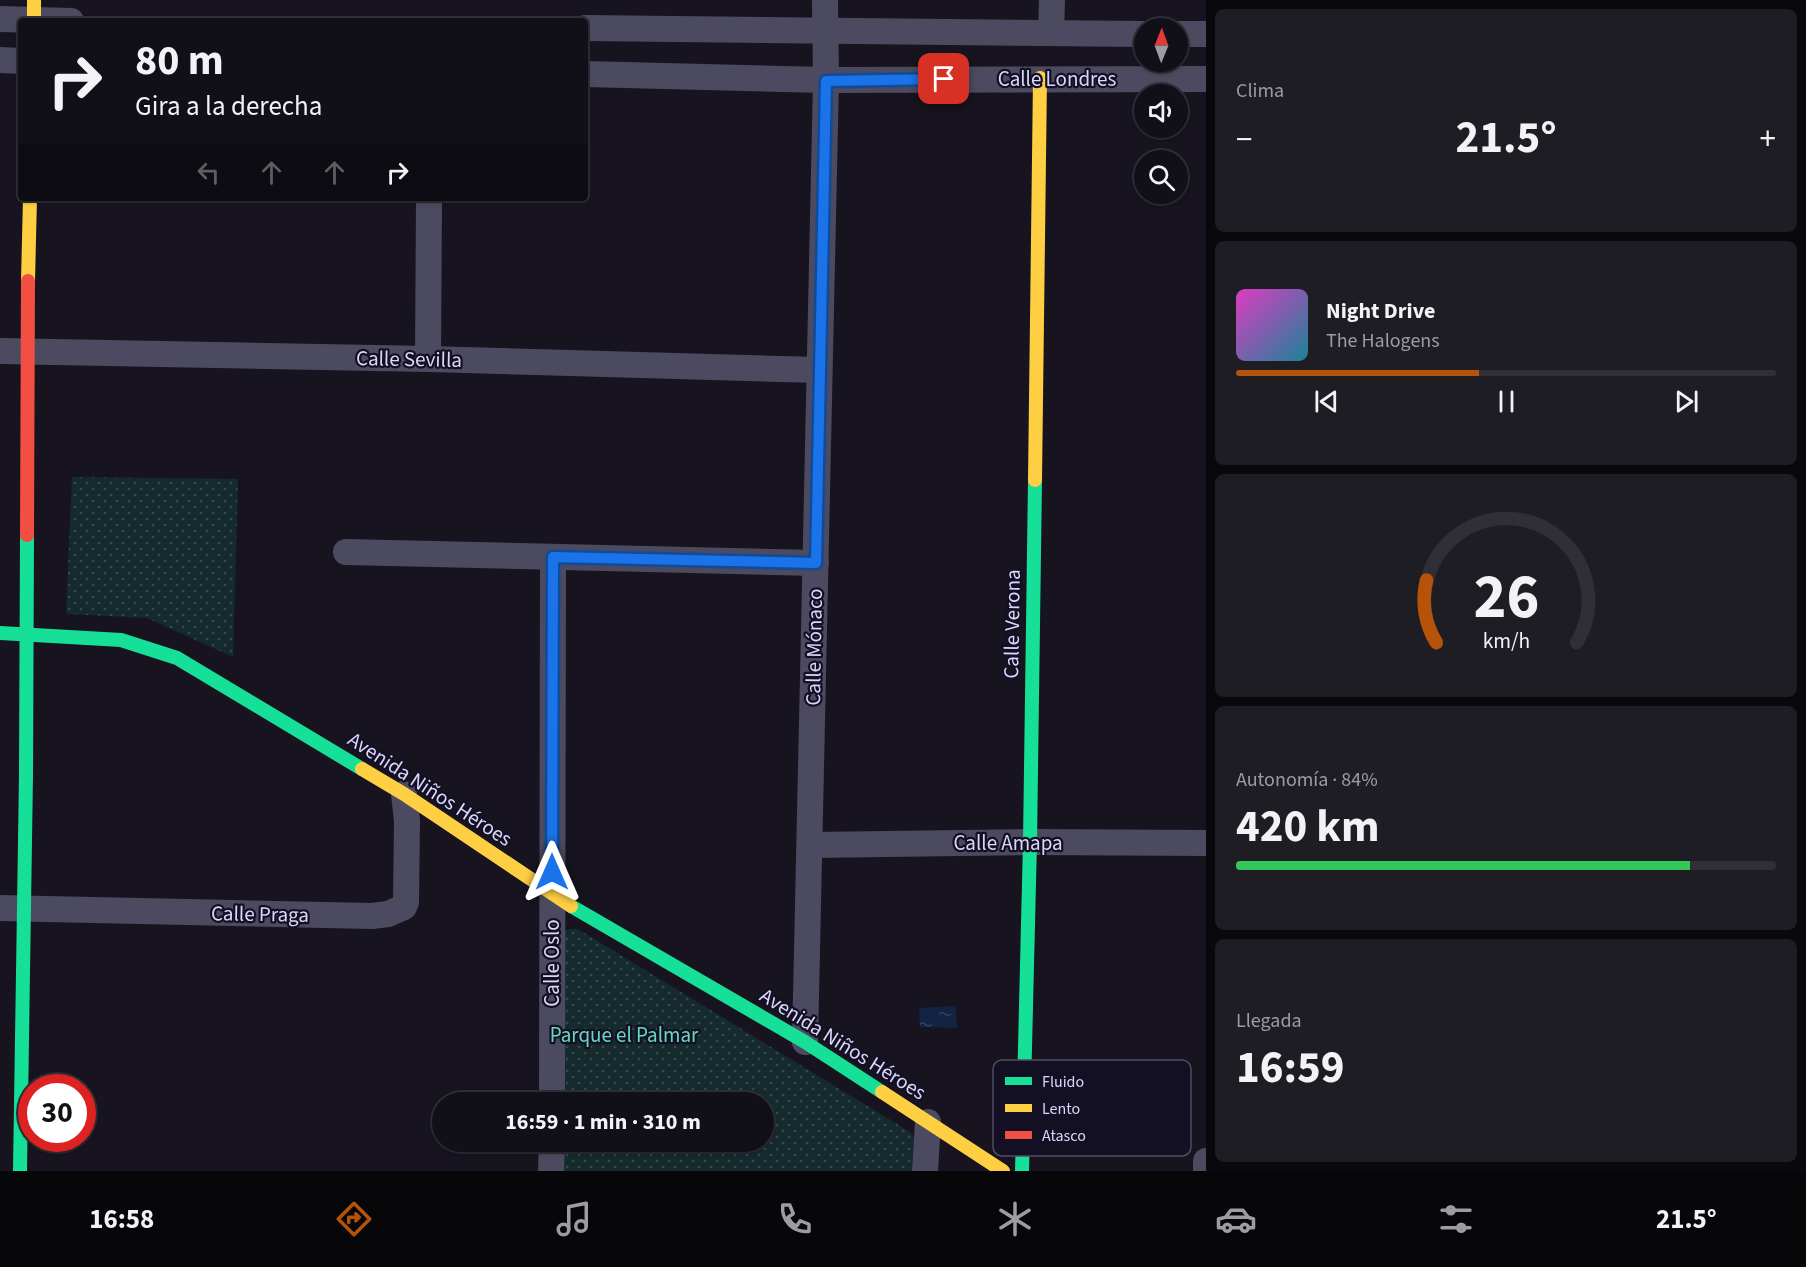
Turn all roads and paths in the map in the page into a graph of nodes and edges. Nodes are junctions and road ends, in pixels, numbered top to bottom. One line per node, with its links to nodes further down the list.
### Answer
1 (34, 0): 4 (street)
2 (825, 0): 8 (street, Calle Mónaco)
3 (1052, 0): 9 (street)
4 (34, 18)
5 (0, 19): 6 (street)
6 (18, 20)
7 (588, 28): 8 (street)
8 (826, 32): 9 (street); 18 (street, Calle Mónaco)
9 (1052, 33): 10 (street)
10 (1134, 34)
11 (1188, 34): 12 (street)
12 (1206, 34)
13 (0, 60): 14 (street)
14 (18, 61)
15 (588, 74): 18 (street, Calle Londres)
16 (1040, 78): 17 (street, Calle Londres); 18 (street, Calle Londres); 31 (street, Calle Verona)
17 (1206, 79)
18 (826, 81): 24 (street, Calle Mónaco)
19 (30, 201): 22 (street)
20 (429, 201): 23 (street)
21 (0, 351): 22 (street, Calle Sevilla)
22 (27, 352): 23 (street, Calle Sevilla); 29 (street)
23 (428, 359): 24 (street, Calle Sevilla)
24 (819, 370): 27 (street, Calle Mónaco)
25 (346, 552): 26 (street)
26 (553, 557): 27 (street); 34 (street, Calle Oslo)
27 (816, 563): 33 (street, Calle Mónaco)
28 (0, 633): 29 (street, Avenida Niños Héroes)
29 (26, 633): 30 (street, Avenida Niños Héroes); 35 (street)
30 (404, 794): 34 (street, Avenida Niños Héroes); 35 (street, Calle Praga)
31 (1030, 842): 32 (street, Calle Amapa); 33 (street, Calle Amapa); 37 (street, Calle Verona)
32 (1206, 843)
33 (811, 845): 36 (street, Calle Mónaco)
34 (552, 895): 36 (street, Avenida Niños Héroes); 38 (street, Calle Oslo)
35 (12, 908): 43 (street)
36 (805, 1042): 39 (street, Avenida Niños Héroes)
37 (1025, 1060)
38 (552, 1092)
39 (928, 1122): 45 (street); 46 (street, Avenida Niños Héroes)
40 (552, 1152): 44 (street)
41 (1022, 1156): 47 (street, Calle Verona)
42 (1206, 1161): 48 (street)
43 (20, 1171)
44 (551, 1171)
45 (925, 1171)
46 (1003, 1171)
47 (1022, 1171)
48 (1206, 1171)

